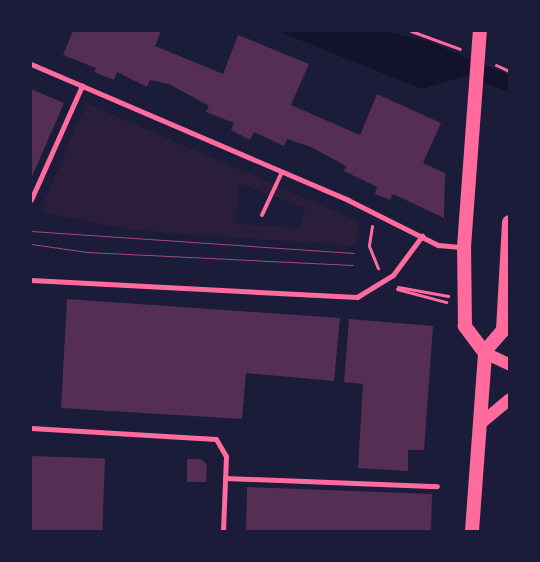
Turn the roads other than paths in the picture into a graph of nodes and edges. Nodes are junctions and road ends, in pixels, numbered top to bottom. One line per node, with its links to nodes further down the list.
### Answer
1 (480, 31): 9 (highway)
2 (31, 64): 3 (street)
3 (82, 86): 4 (street); 5 (street)
4 (282, 172): 6 (lane); 8 (street)
5 (31, 200)
6 (262, 215)
7 (509, 222): 11 (highway)
8 (422, 236): 9 (street); 10 (street)
9 (464, 247): 11 (highway)
10 (31, 280)
11 (485, 352): 12 (main road); 14 (highway)
12 (509, 364)
13 (509, 400): 14 (main road)
14 (480, 424): 19 (highway)
15 (31, 428): 16 (street)
16 (225, 478): 17 (street); 18 (street)
17 (437, 486)
18 (224, 531)
19 (472, 531)

